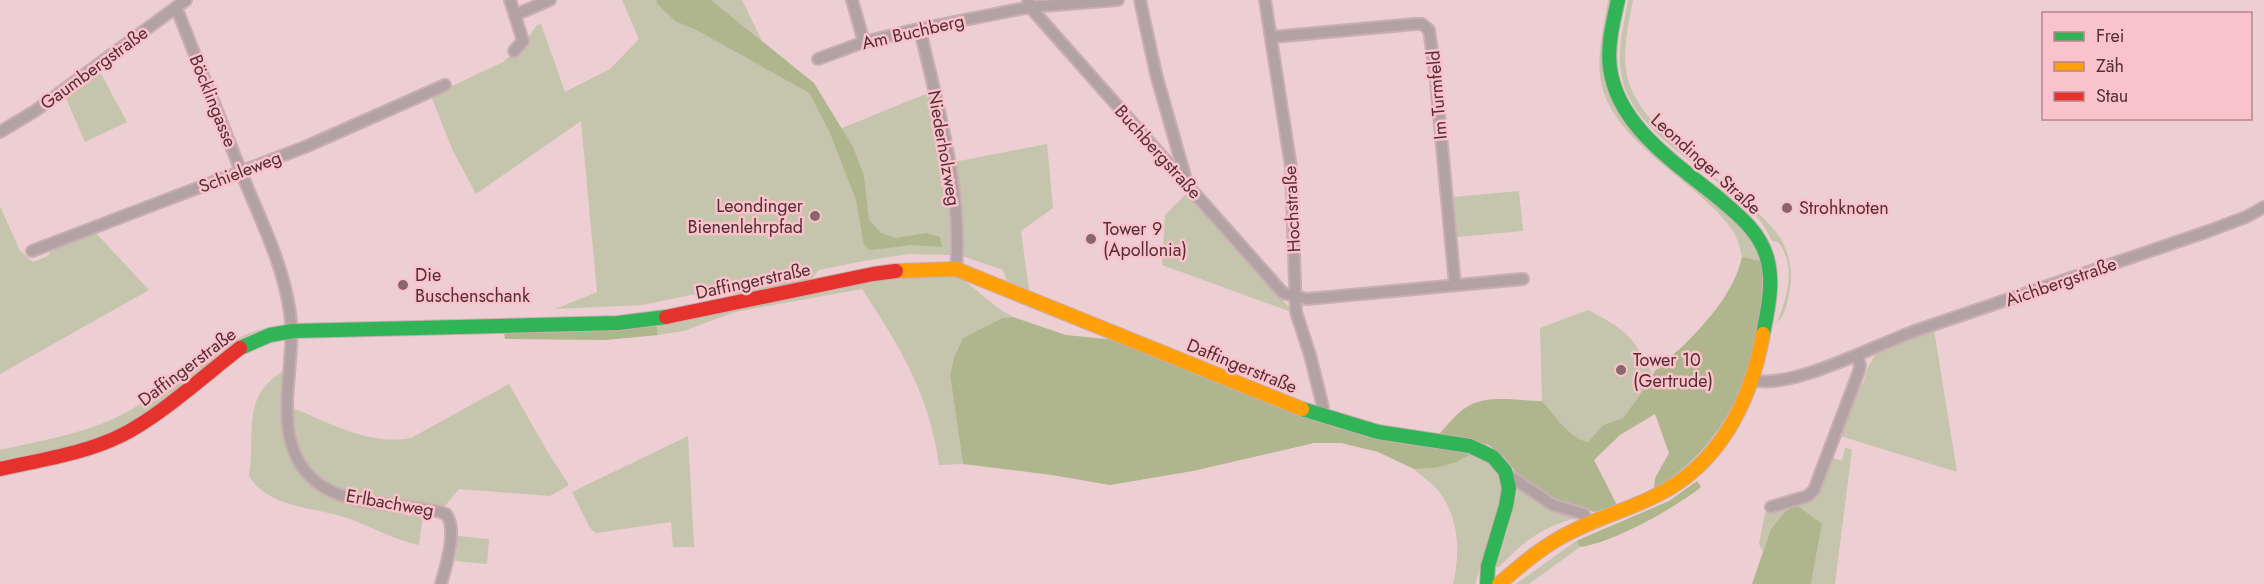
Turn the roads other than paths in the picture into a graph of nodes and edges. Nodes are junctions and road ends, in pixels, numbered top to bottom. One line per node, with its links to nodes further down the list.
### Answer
1 (186, 0): 10 (street, Gaumbergstraße)
2 (510, 0): 11 (street)
3 (550, 0): 11 (street)
4 (852, 0): 14 (street)
5 (1118, 0): 9 (street, Am Buchberg)
6 (1140, 0): 20 (street)
7 (1265, 0): 13 (street, Hochstraße)
8 (1617, 0): 29 (street, Leondinger Straße)
9 (1029, 3): 12 (street, Am Buchberg); 20 (street, Buchbergstraße)
10 (176, 7): 18 (street, Gaumbergstraße); 19 (street, Böcklingasse)
11 (515, 15): 15 (street)
12 (920, 28): 14 (street, Am Buchberg); 23 (street, Niederholzweg)
13 (1272, 37): 25 (street, Im Turmfeld); 26 (street, Hochstraße)
14 (864, 42): 16 (street, Am Buchberg)
15 (514, 51)
16 (818, 59)
17 (445, 85): 19 (street, Schieleweg)
18 (0, 132)
19 (241, 172): 22 (street, Schieleweg); 27 (street, Böcklingasse)
20 (1187, 185): 26 (street, Buchbergstraße)
21 (2264, 207): 28 (street, Aichbergstraße)
22 (32, 251)
23 (956, 269): 27 (street, Daffingerstraße); 30 (street, Daffingerstraße)
24 (1523, 279): 25 (street)
25 (1455, 285): 26 (street)
26 (1295, 296): 30 (street, Hochstraße)
27 (293, 331): 31 (street, Daffingerstraße); 35 (street, Erlbachweg)
28 (1857, 355): 29 (street, Aichbergstraße); 33 (street)
29 (1753, 380): 34 (street, Leondinger Straße)
30 (1320, 416): 32 (street, Daffingerstraße)
31 (0, 469)
32 (1507, 474): 34 (street, Daffingerstraße); 36 (street)
33 (1771, 507)
34 (1590, 524): 37 (street, Leondinger Straße)
35 (441, 584)
36 (1487, 584)
37 (1499, 584)

